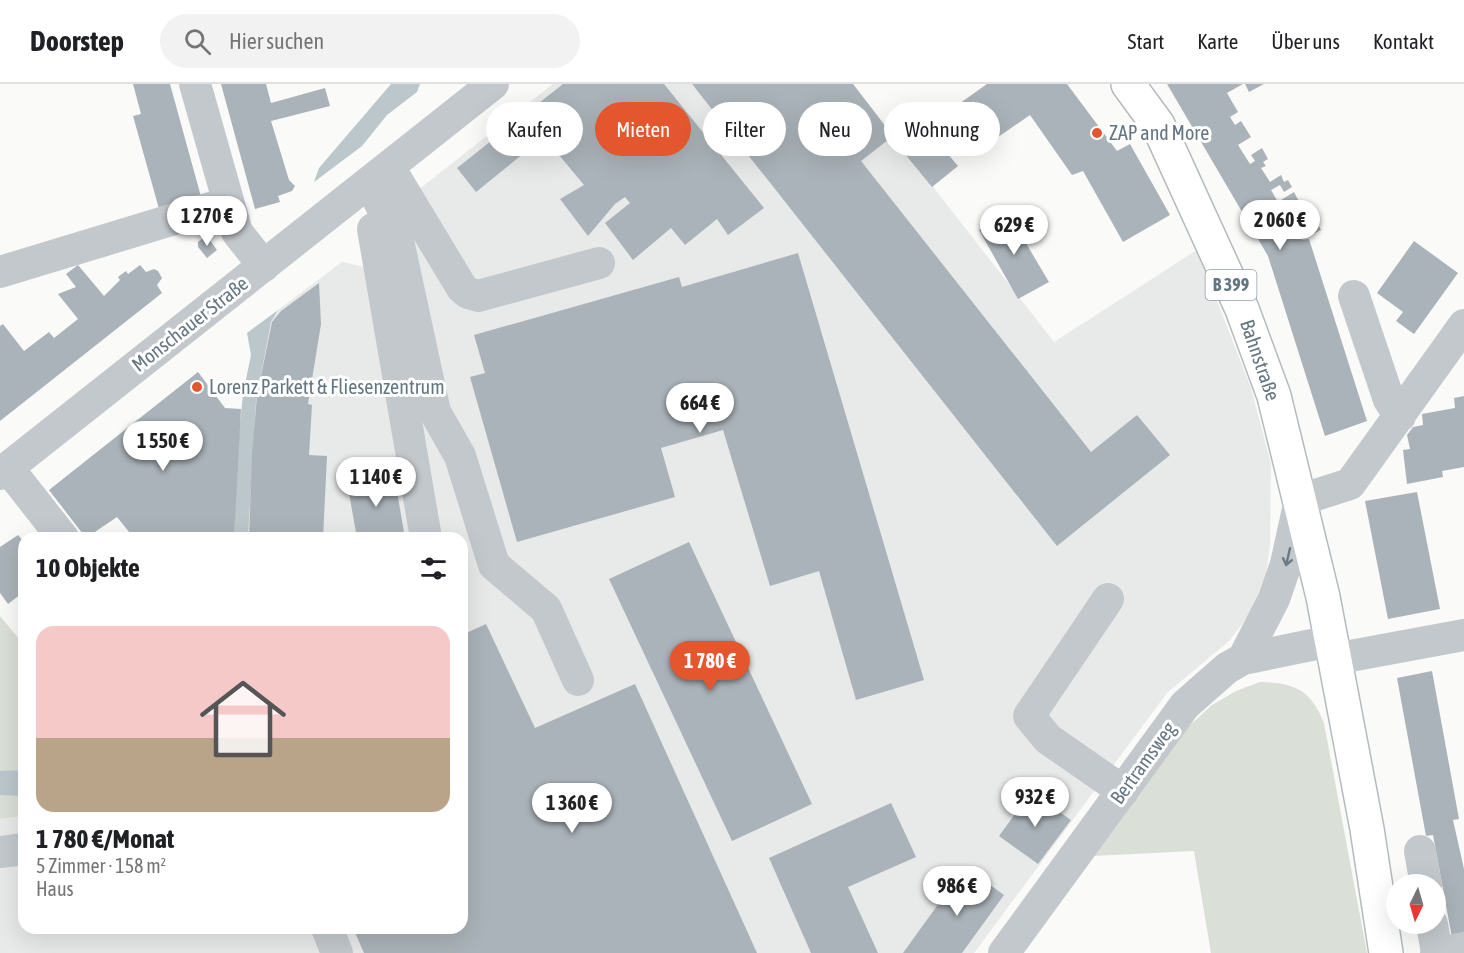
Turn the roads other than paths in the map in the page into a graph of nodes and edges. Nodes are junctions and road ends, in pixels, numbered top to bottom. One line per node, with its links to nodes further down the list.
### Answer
1 (195, 84): 5 (street)
2 (493, 84): 4 (street, Monschauer Straße)
3 (1128, 84): 13 (main road, Bahnstraße / B 399)
4 (370, 181): 6 (street); 7 (street, Monschauer Straße); 15 (street); 20 (street)
5 (227, 203): 7 (street); 8 (street)
6 (598, 263)
7 (264, 266): 12 (street, Monschauer Straße)
8 (0, 272)
9 (1354, 296): 11 (street)
10 (1464, 325): 11 (street)
11 (1400, 416): 13 (street)
12 (4, 471): 14 (street)
13 (1300, 500): 18 (main road, Bahnstraße / B 399); 19 (street, one-way to 19)
14 (58, 532)
15 (424, 532)
16 (1108, 599): 21 (street)
17 (1464, 635): 18 (street)
18 (1332, 650): 19 (street, Bertramsweg); 31 (main road, Bahnstraße / B 399)
19 (1243, 659): 21 (street, Bertramsweg)
20 (578, 680)
21 (1123, 791): 30 (street, Bertramsweg)
22 (18, 850): 24 (street)
23 (1419, 850): 25 (street)
24 (0, 852)
25 (1424, 874)
26 (329, 934): 29 (street)
27 (1434, 934): 32 (street)
28 (1464, 948): 32 (street)
29 (337, 953)
30 (1004, 953)
31 (1386, 953)
32 (1437, 953)

